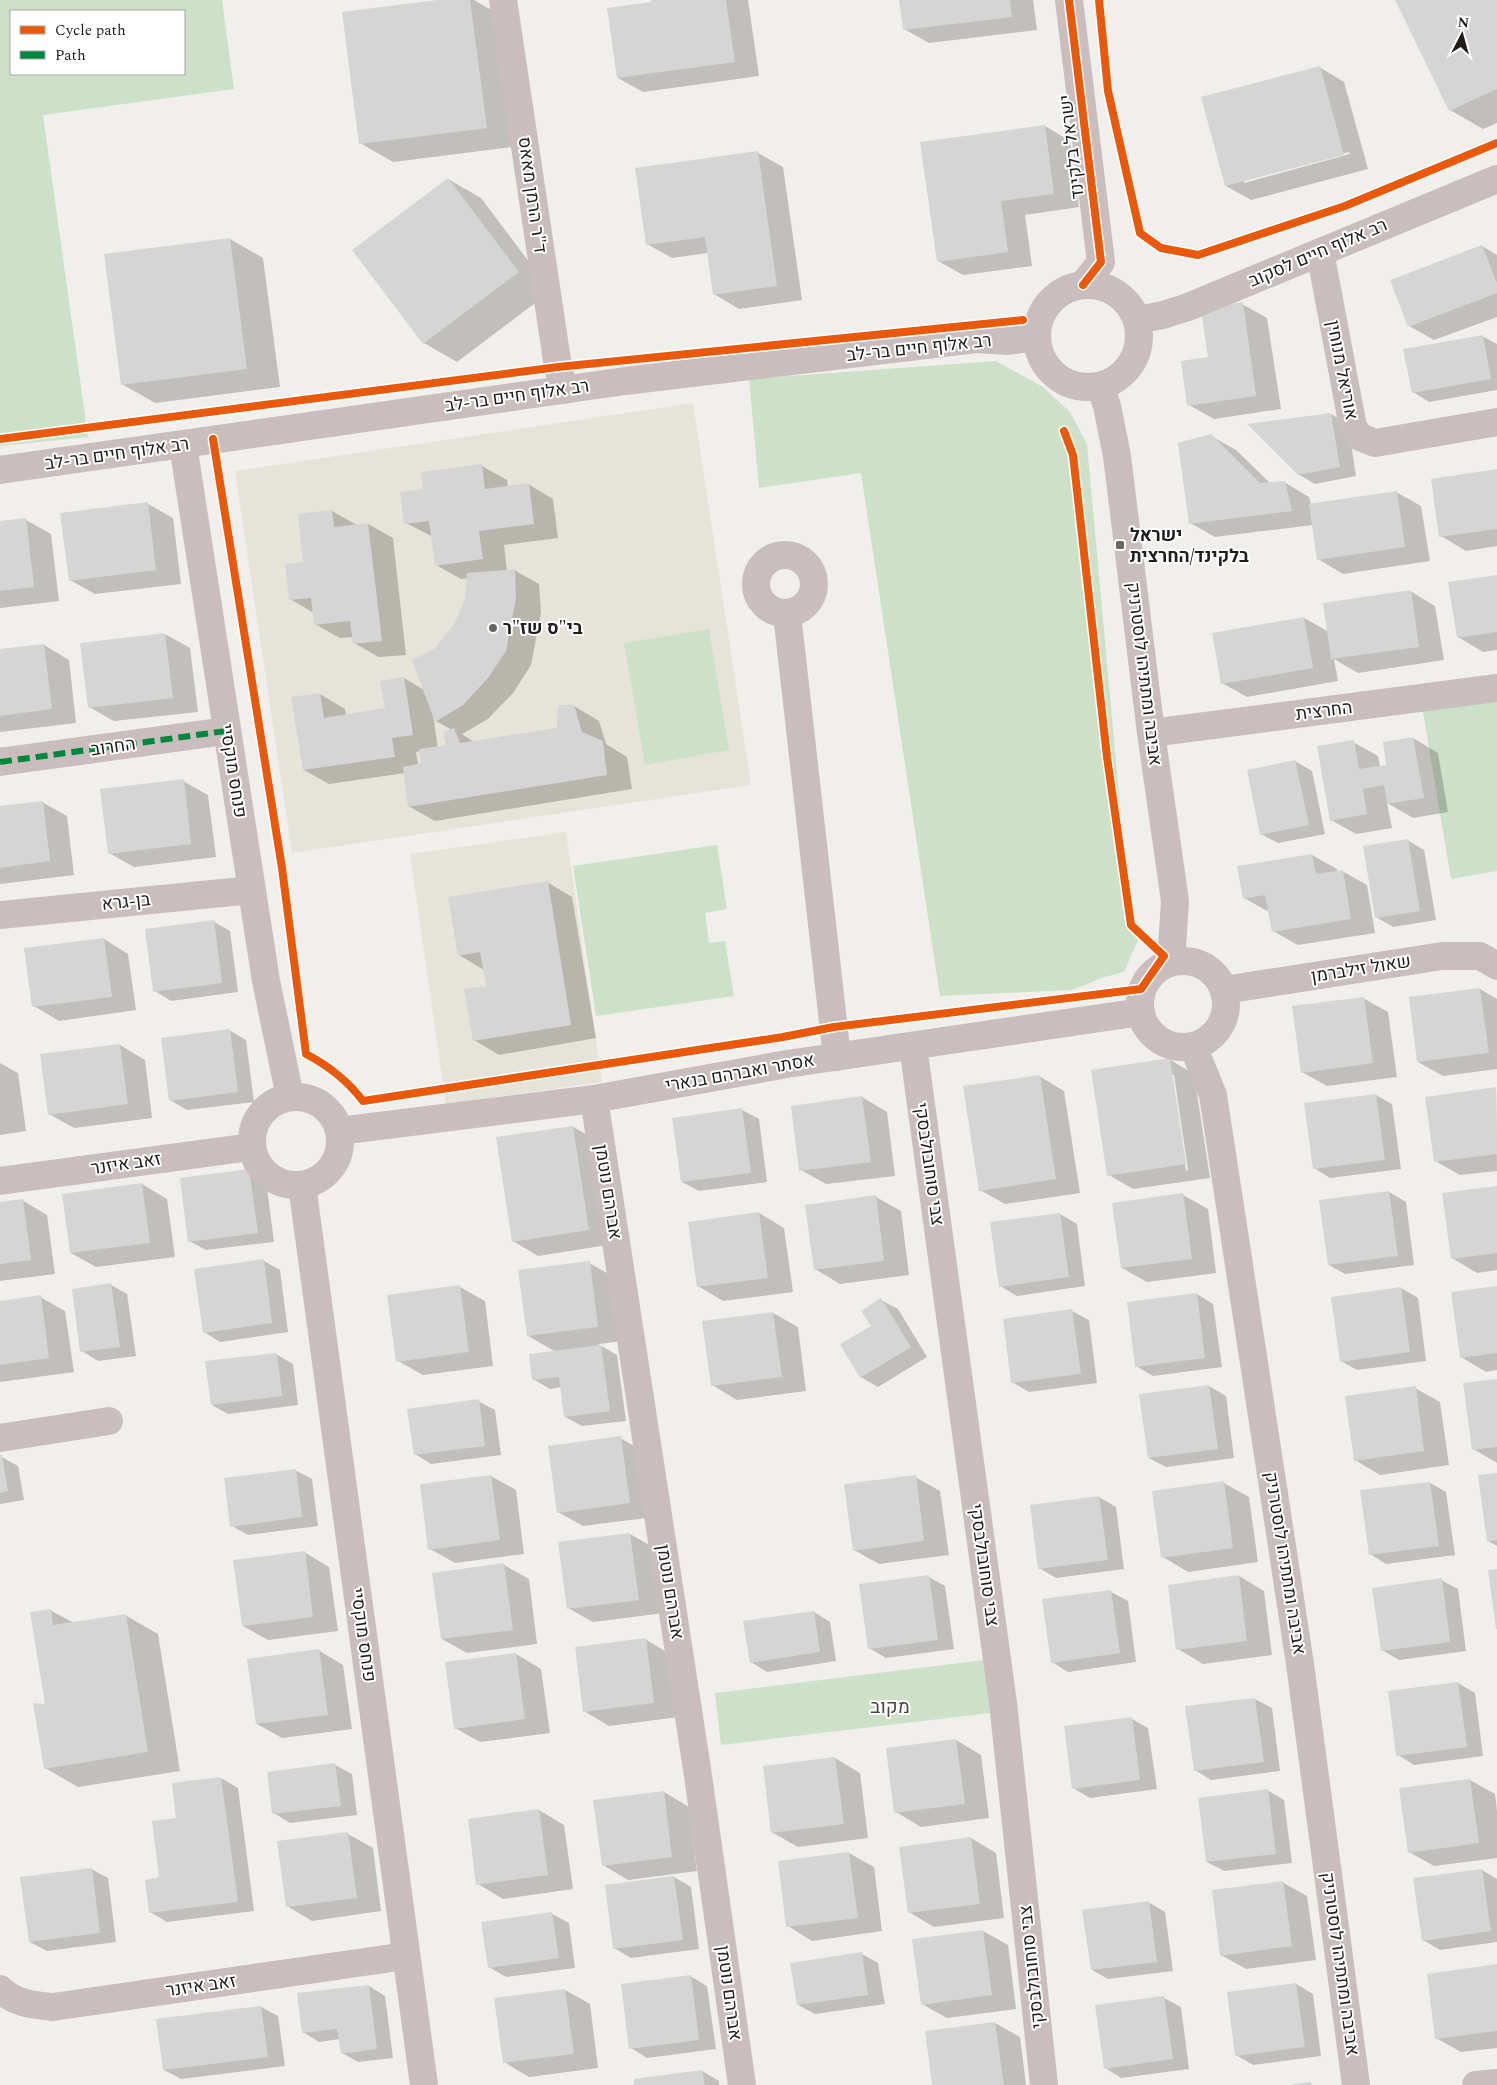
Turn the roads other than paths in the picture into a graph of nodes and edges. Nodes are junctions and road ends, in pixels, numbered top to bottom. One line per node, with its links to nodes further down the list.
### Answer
1 (503, 0): 9 (street, ד"ר הרמן מאאס)
2 (1069, 0): 5 (street, ישראל בלקינד)
3 (1497, 179): 4 (street, רב אלוף חיים לסקוב)
4 (1320, 252): 6 (street, רב אלוף חיים לסקוב); 10 (street, אוריאל מנוחין)
5 (1083, 285): 6 (street); 7 (street)
6 (1137, 320): 8 (street)
7 (1036, 337): 8 (street); 9 (street, רב אלוף חיים בר-לב)
8 (1100, 386): 16 (street, אביבה ומתתיהו לוסטרניק)
9 (564, 390): 11 (street, רב אלוף חיים בר-לב)
10 (1497, 422)
11 (183, 445): 12 (street, רב אלוף חיים בר-לב); 15 (street, פנחס מוקסיי)
12 (0, 470)
13 (787, 614): 26 (street)
14 (1497, 688): 16 (street, החרצית)
15 (226, 731): 17 (street, החרוב); 18 (street, פנחס מוקסיי)
16 (1151, 733): 20 (street, אביבה ומתתיהו לוסטרניק)
17 (0, 762)
18 (252, 890): 19 (street, בן-גרא); 27 (street, פנחס מוקסיי)
19 (0, 915)
20 (1171, 963): 22 (street); 23 (street)
21 (1497, 966): 22 (street, שאול זילברמן)
22 (1224, 990): 25 (street)
23 (1141, 1012): 24 (street, אסתר ואברהם בנארי); 25 (street)
24 (913, 1046): 26 (street, אסתר ואברהם בנארי); 40 (street, צבי סוחובולבסקי)
25 (1193, 1046): 41 (street, אביבה ומתתיהו לוסטרניק)
26 (837, 1057): 28 (street, אסתר ואברהם בנארי)
27 (290, 1097): 29 (street); 30 (street)
28 (594, 1099): 29 (street, אסתר ואברהם בנארי); 39 (street, אברהם נוטמן)
29 (339, 1131): 32 (street)
30 (251, 1147): 31 (street, זאב איזנר); 32 (street)
31 (0, 1181)
32 (302, 1185): 35 (street, פנחס מוקסיי)
33 (109, 1421): 34 (street)
34 (0, 1438)
35 (406, 1956): 36 (street, זאב איזנר); 38 (street, פנחס מוקסיי)
36 (0, 1989)
37 (1497, 2083): 42 (street)
38 (424, 2085)
39 (742, 2085)
40 (1044, 2085)
41 (1356, 2085)
42 (1476, 2085)

